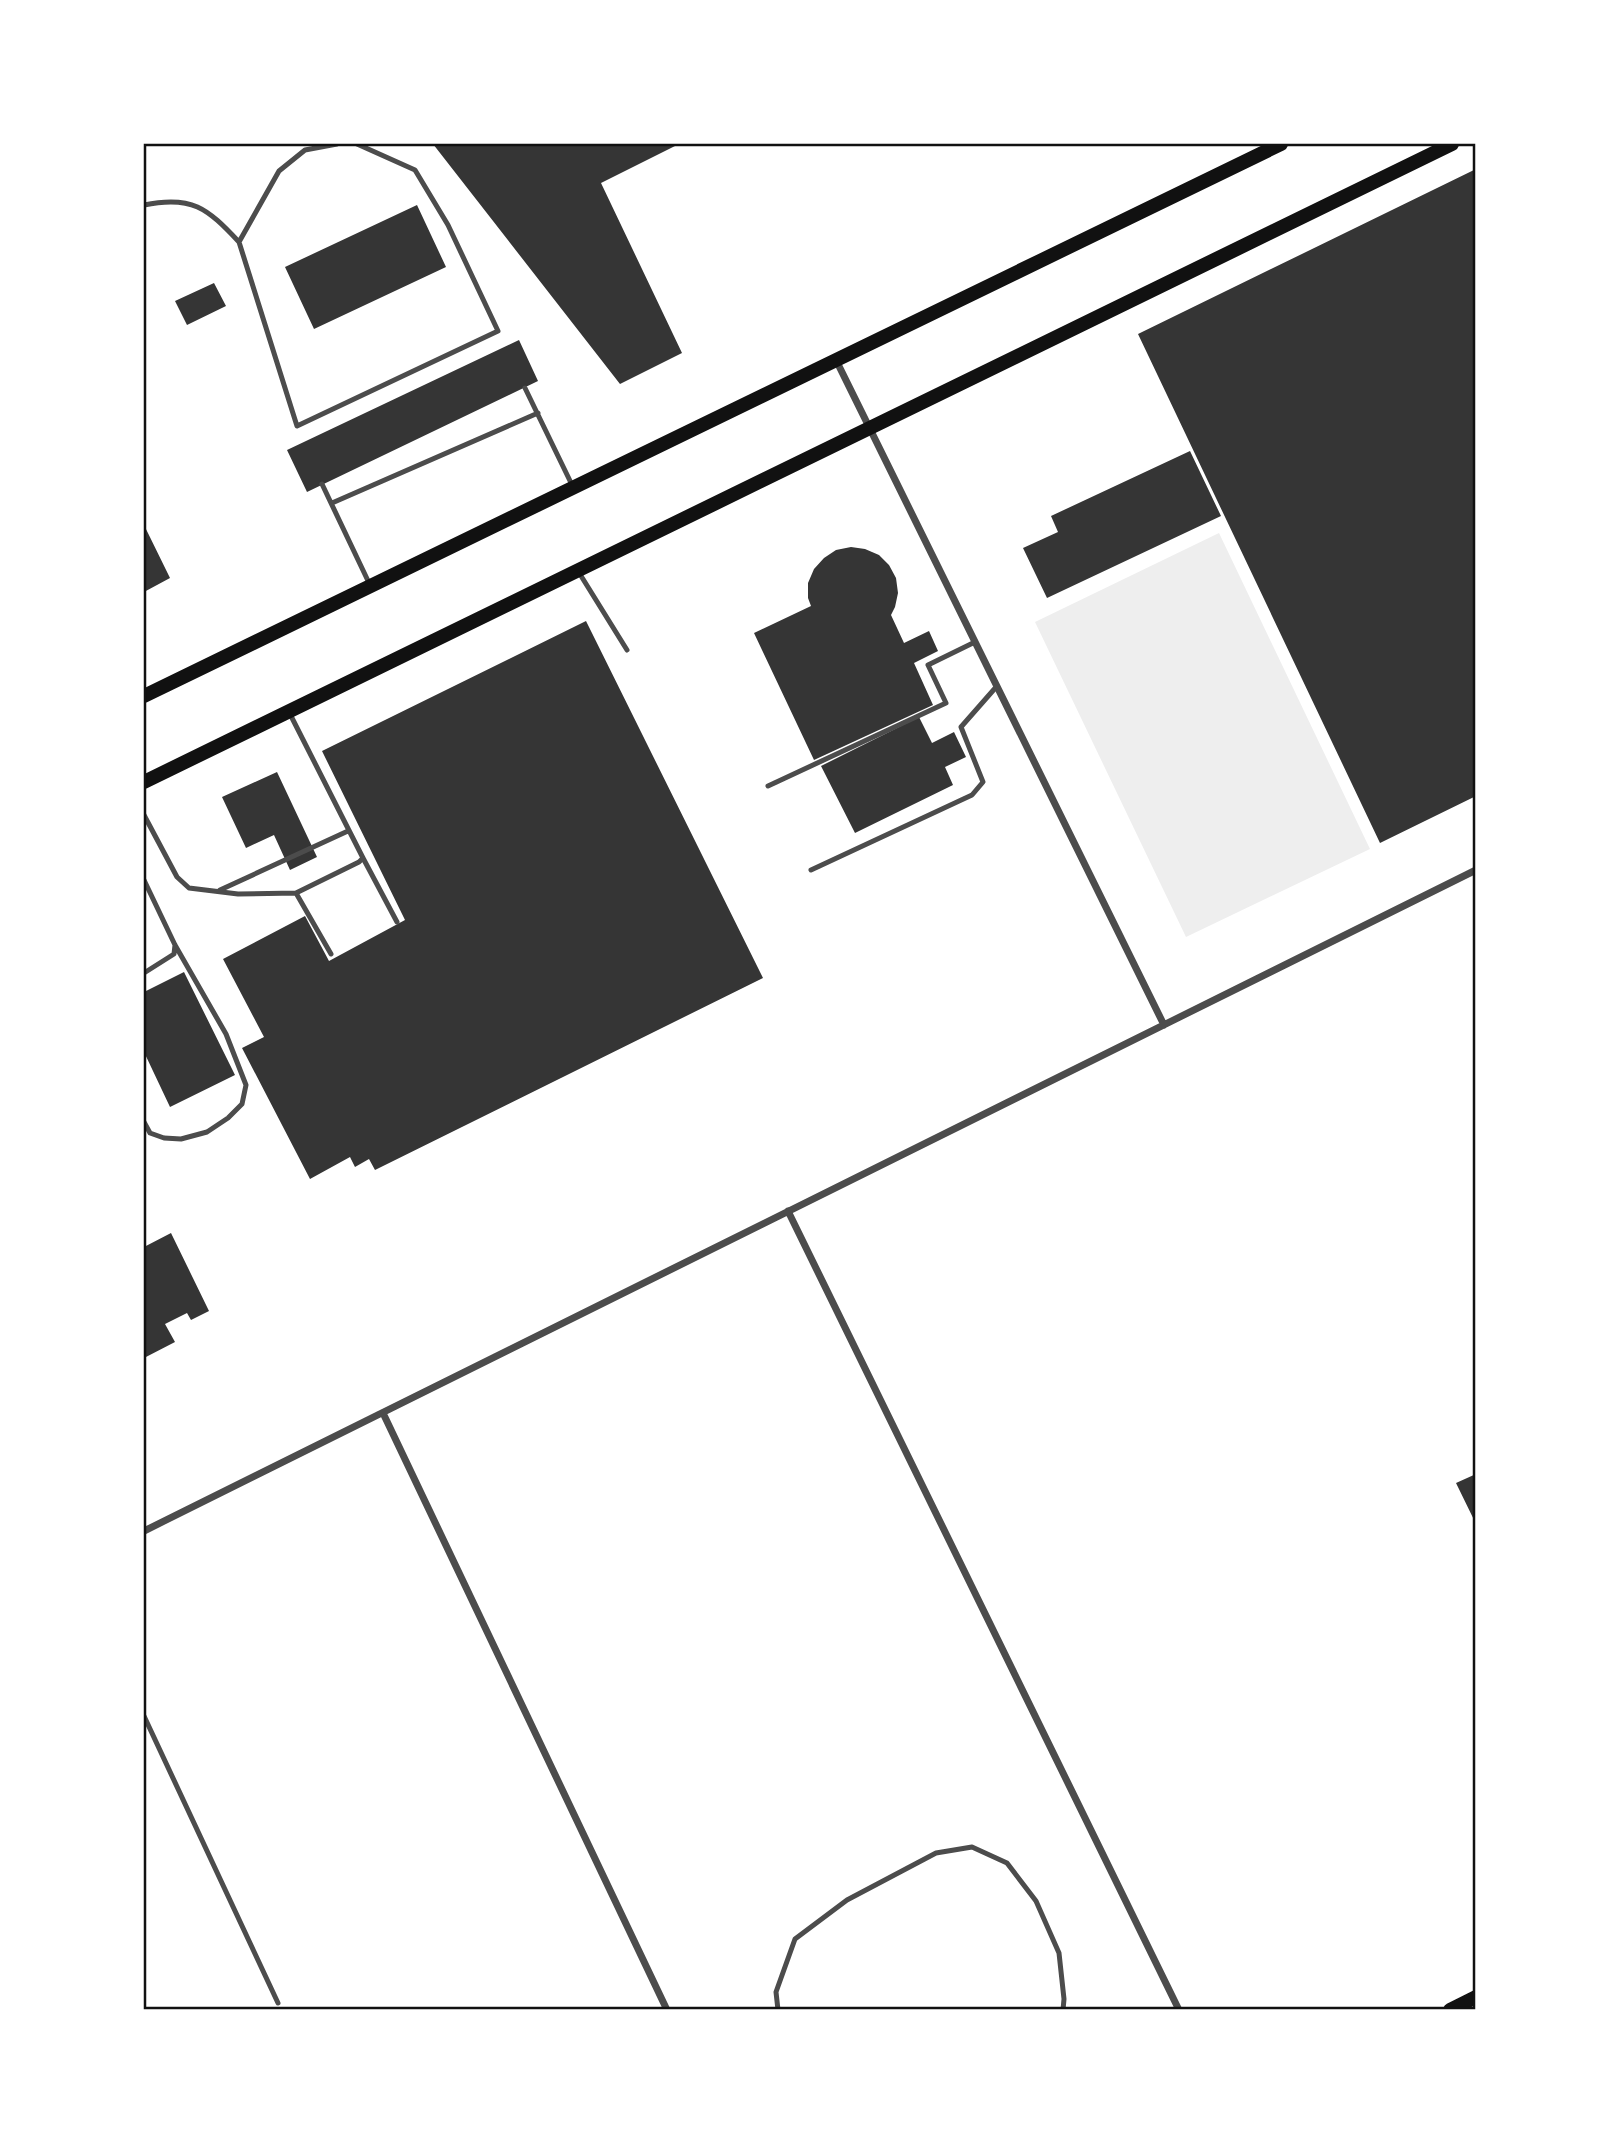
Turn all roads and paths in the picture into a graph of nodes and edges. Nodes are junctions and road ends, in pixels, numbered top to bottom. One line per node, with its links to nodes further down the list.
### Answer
1 (337, 144): 6 (lane)
2 (357, 144): 6 (lane)
3 (1280, 144): 7 (main road)
4 (1452, 144): 10 (main road)
5 (144, 205): 6 (lane)
6 (239, 242)
7 (836, 359): 10 (street); 12 (main road)
8 (525, 388): 9 (lane)
9 (538, 413): 12 (lane); 13 (lane)
10 (869, 428): 14 (main road); 16 (street)
11 (322, 484): 13 (lane)
12 (573, 487): 15 (main road)
13 (331, 503): 15 (lane)
14 (578, 570): 17 (lane); 20 (main road)
15 (370, 585): 19 (main road)
16 (975, 642): 18 (street); 22 (lane)
17 (627, 650)
18 (997, 686): 26 (lane); 35 (street)
19 (144, 696)
20 (289, 712): 21 (main road); 24 (lane)
21 (144, 782)
22 (768, 786)
23 (144, 815): 29 (lane)
24 (348, 831): 25 (lane); 29 (lane)
25 (363, 858): 30 (lane); 31 (lane)
26 (811, 870)
27 (1475, 870): 35 (street)
28 (144, 880): 32 (lane)
29 (217, 891): 30 (lane)
30 (296, 893): 33 (lane)
31 (397, 922)
32 (176, 945): 34 (lane); 36 (lane)
33 (331, 954)
34 (144, 973)
35 (1164, 1025): 37 (street)
36 (144, 1122)
37 (788, 1211): 38 (street); 46 (street)
38 (383, 1413): 39 (street); 43 (street)
39 (144, 1531)
40 (144, 1716): 42 (lane)
41 (1475, 1997): 47 (main road)
42 (278, 2003)
43 (667, 2010)
44 (778, 2010): 45 (lane)
45 (1063, 2010)
46 (1179, 2010)
47 (1450, 2010)

